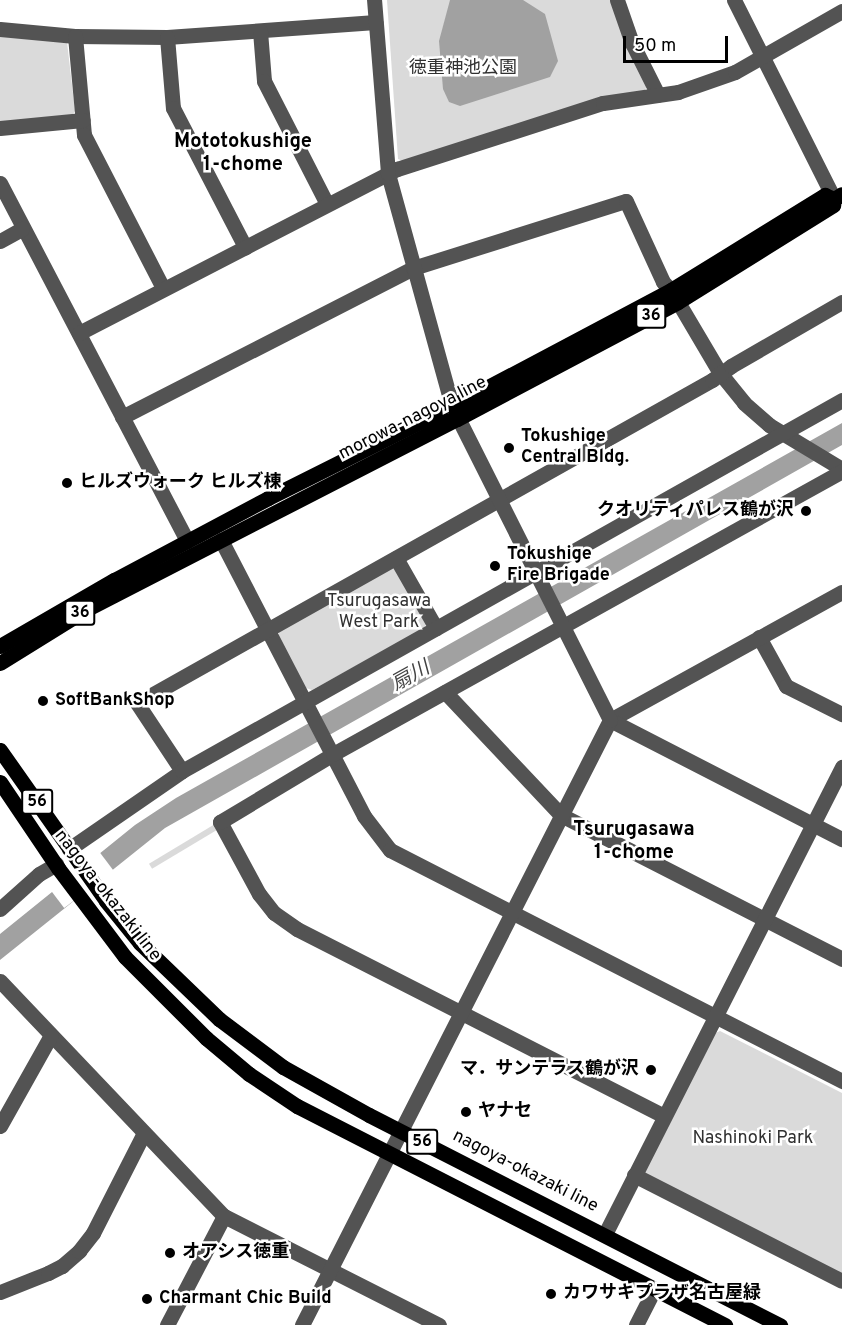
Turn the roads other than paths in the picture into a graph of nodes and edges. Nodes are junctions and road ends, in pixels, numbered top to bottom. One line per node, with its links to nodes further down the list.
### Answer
1 (374, 0): 5 (street)
2 (617, 0): 11 (street)
3 (734, 0): 10 (street)
4 (842, 11): 10 (street)
5 (375, 22): 7 (street); 14 (street)
6 (0, 29): 8 (street)
7 (260, 31): 9 (street); 17 (street)
8 (75, 36): 9 (street); 12 (street)
9 (167, 37): 20 (street)
10 (762, 57): 11 (street); 16 (street)
11 (658, 95): 14 (street)
12 (83, 120): 13 (street); 22 (street)
13 (0, 128)
14 (388, 173): 17 (street); 21 (street)
15 (0, 183): 18 (street)
16 (838, 196): 23 (main road, morowa-nagoya line / 36)
17 (327, 204): 20 (street)
18 (22, 229): 19 (street); 25 (street)
19 (0, 241)
20 (245, 247): 22 (street)
21 (413, 268): 23 (street); 28 (street); 29 (street)
22 (163, 288): 25 (street)
23 (674, 296): 26 (street); 28 (main road, morowa-nagoya line / 36)
24 (842, 302): 26 (street)
25 (79, 333): 29 (street)
26 (720, 373): 30 (street); 32 (street)
27 (842, 400): 30 (street)
28 (454, 412): 32 (street); 33 (main road, morowa-nagoya line / 36); 34 (main road, morowa-nagoya line / 36)
29 (122, 417): 34 (street)
30 (783, 433): 31 (street); 36 (street)
31 (842, 470): 38 (street)
32 (498, 500): 35 (street); 36 (street)
33 (221, 540): 40 (street); 43 (main road, morowa-nagoya line / 36)
34 (187, 541): 42 (main road, morowa-nagoya line / 36)
35 (396, 558): 39 (street); 40 (street)
36 (539, 580): 38 (street); 39 (street)
37 (842, 592): 41 (street)
38 (562, 626): 44 (street); 47 (street)
39 (436, 628): 45 (street)
40 (267, 629): 45 (street); 51 (street)
41 (759, 638): 46 (street); 47 (street)
42 (0, 646)
43 (0, 663)
44 (445, 692): 49 (street); 53 (street)
45 (305, 701): 49 (street); 51 (street)
46 (842, 714)
47 (610, 720): 53 (street); 54 (street)
48 (0, 750): 56 (main road, nagoya-okazaki line / 56)
49 (333, 754): 59 (street); 63 (street)
50 (842, 768): 54 (street)
51 (182, 771): 56 (street)
52 (0, 782): 57 (main road, nagoya-okazaki line / 56)
53 (561, 815): 59 (street); 60 (street)
54 (813, 824): 55 (street); 60 (street)
55 (842, 839)
56 (71, 852): 69 (main road, nagoya-okazaki line / 56)
57 (57, 866): 58 (street); 71 (main road, nagoya-okazaki line / 56)
58 (0, 909)
59 (512, 914): 63 (street); 64 (street)
60 (765, 920): 61 (street); 64 (street)
61 (842, 959)
62 (1, 984): 65 (street)
63 (460, 1013): 67 (street); 69 (street)
64 (715, 1016): 66 (street); 67 (street)
65 (51, 1035): 68 (street); 70 (street)
66 (842, 1081)
67 (664, 1116): 72 (street)
68 (0, 1126)
69 (399, 1131): 71 (street); 74 (main road, nagoya-okazaki line / 56)
70 (144, 1133): 73 (street); 78 (street)
71 (388, 1153): 75 (street); 77 (main road, nagoya-okazaki line / 56)
72 (634, 1175): 74 (street); 76 (street)
73 (224, 1216): 75 (street); 79 (street)
74 (605, 1234): 84 (main road, nagoya-okazaki line / 56)
75 (329, 1269): 80 (street); 81 (street)
76 (842, 1281)
77 (654, 1290): 82 (street); 83 (main road, nagoya-okazaki line / 56)
78 (0, 1292)
79 (167, 1325)
80 (302, 1325)
81 (439, 1325)
82 (636, 1325)
83 (725, 1325)
84 (780, 1325)

